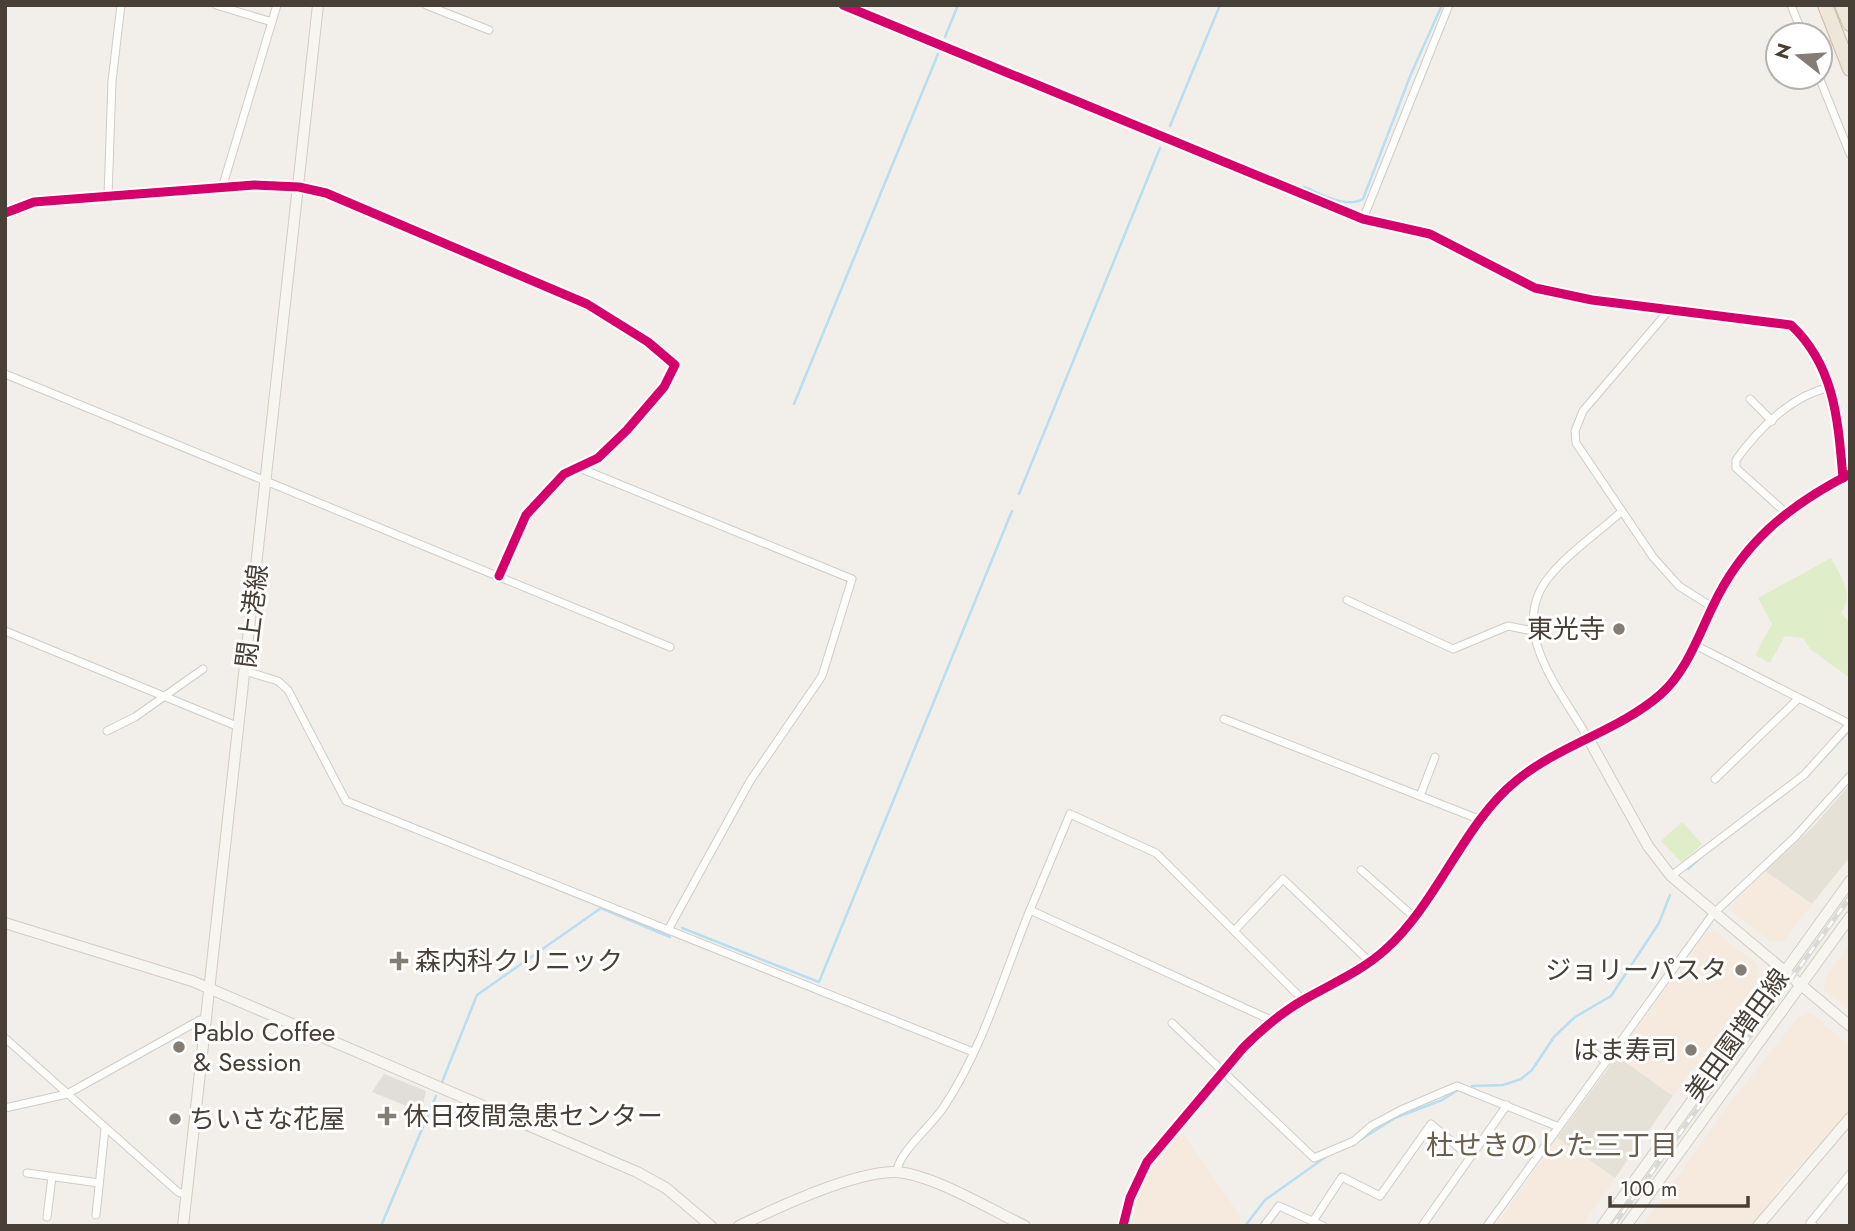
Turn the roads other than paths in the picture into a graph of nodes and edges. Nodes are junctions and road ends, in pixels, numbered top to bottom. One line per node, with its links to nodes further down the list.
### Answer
1 (121, 5): 19 (street)
2 (216, 5): 10 (street)
3 (277, 5): 10 (street)
4 (318, 5): 17 (street, 閖上港線)
5 (426, 5): 12 (street)
6 (843, 5): 21 (street)
7 (1449, 5): 21 (street)
8 (1825, 5): 13 (highway)
9 (1842, 5): 11 (highway)
10 (272, 22): 18 (street)
11 (1850, 24)
12 (489, 30)
13 (1850, 69)
14 (1826, 91): 15 (street)
15 (1846, 133): 16 (street)
16 (1850, 154)
17 (299, 187): 18 (street); 27 (street); 29 (street, 閖上港線)
18 (222, 188): 19 (street)
19 (108, 196): 20 (street)
20 (5, 213)
21 (1363, 219): 22 (street)
22 (1670, 309): 24 (street); 30 (street)
23 (5, 374): 29 (street)
24 (1831, 387): 26 (street); 28 (street)
25 (1750, 399): 26 (street)
26 (1772, 421): 31 (street)
27 (577, 467): 32 (street); 61 (street)
28 (1846, 476): 31 (street)
29 (266, 481): 32 (street); 40 (street, 閖上港線)
30 (1621, 512): 34 (street); 36 (street)
31 (1785, 512): 34 (street)
32 (499, 576): 38 (street)
33 (1347, 600): 36 (street)
34 (1712, 607): 37 (street)
35 (5, 631): 41 (street)
36 (1533, 631): 47 (street)
37 (1695, 645): 42 (street); 47 (street)
38 (670, 647)
39 (203, 669): 41 (street)
40 (245, 671): 45 (street, 閖上港線); 61 (street)
41 (165, 696): 45 (street); 46 (street)
42 (1798, 699): 44 (street); 50 (street)
43 (1224, 719): 51 (street)
44 (1850, 724): 54 (street)
45 (239, 727): 66 (street, 閖上港線)
46 (107, 731)
47 (1588, 738): 52 (street); 54 (street)
48 (1435, 757): 51 (street)
49 (1850, 776): 57 (street)
50 (1715, 779)
51 (1420, 796): 52 (street)
52 (1482, 820): 58 (street)
53 (1361, 870): 58 (street)
54 (1671, 876): 57 (street)
55 (1850, 880): 64 (street, 美田園増田線)
56 (1030, 911): 62 (street); 69 (street); 74 (street)
57 (1713, 914): 64 (street); 75 (street)
58 (1414, 917): 63 (street)
59 (1850, 917): 65 (street, 美田園増田線)
60 (5, 923): 66 (street)
61 (668, 930): 74 (street)
62 (1235, 930): 63 (street); 67 (street)
63 (1370, 962): 67 (street)
64 (1784, 971): 65 (street); 102 (street, 美田園増田線)
65 (1802, 986): 71 (street); 103 (street, 美田園増田線)
66 (211, 989): 68 (street, 閖上港線); 94 (street)
67 (1303, 1000): 69 (street)
68 (208, 1021): 77 (street); 89 (street, 閖上港線)
69 (1273, 1021): 76 (street)
70 (1172, 1023): 76 (street)
71 (1850, 1026)
72 (5, 1038): 77 (street)
73 (1584, 1046): 75 (street)
74 (973, 1052): 84 (street)
75 (1606, 1062): 81 (street)
76 (1224, 1070): 78 (street); 97 (street)
77 (67, 1094): 79 (street); 82 (street)
78 (1507, 1105): 81 (street); 83 (street)
79 (5, 1108)
80 (1850, 1118): 104 (street)
81 (1559, 1127): 101 (street)
82 (105, 1129): 88 (street); 89 (street)
83 (1470, 1157): 92 (street); 100 (street)
84 (897, 1172): 95 (street); 96 (street)
85 (27, 1173): 87 (street)
86 (1850, 1174): 105 (street)
87 (52, 1177): 88 (street); 91 (street)
88 (99, 1183): 90 (street)
89 (187, 1195): 93 (street, 閖上港線)
90 (96, 1215)
91 (47, 1217)
92 (1313, 1221): 98 (street); 99 (street)
93 (183, 1226)
94 (711, 1226)
95 (739, 1226)
96 (1025, 1226)
97 (1123, 1226)
98 (1264, 1226)
99 (1323, 1226)
100 (1422, 1226)
101 (1487, 1226)
102 (1602, 1226)
103 (1626, 1226)
104 (1758, 1226)
105 (1814, 1226)

